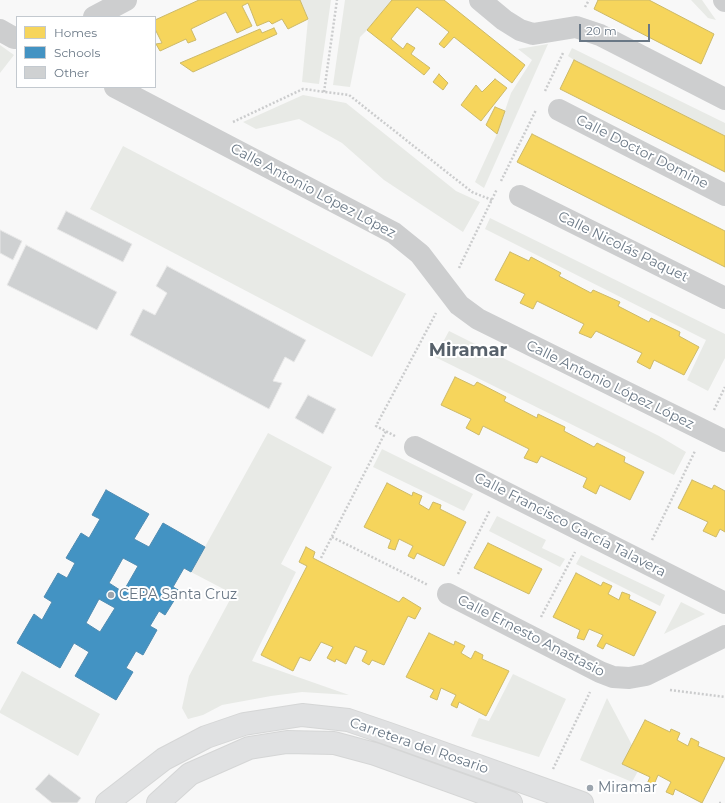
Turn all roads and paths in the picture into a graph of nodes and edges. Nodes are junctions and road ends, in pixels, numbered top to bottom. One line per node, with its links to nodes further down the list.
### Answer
1 (126, 0): 5 (street)
2 (337, 0): 10 (path)
3 (480, 0): 6 (street)
4 (589, 0): 6 (path)
5 (96, 16)
6 (576, 27): 11 (path); 12 (street)
7 (0, 30): 8 (street)
8 (16, 38)
9 (117, 88): 15 (street, Calle Antonio López López)
10 (324, 92): 15 (path); 18 (path)
11 (544, 93)
12 (725, 99)
13 (537, 107): 18 (path)
14 (559, 110): 16 (street, Calle Doctor Domine)
15 (212, 137): 19 (street, Calle Antonio López López)
16 (725, 195)
17 (520, 196): 20 (street, Calle Nicolás Paquet)
18 (492, 200): 19 (path)
19 (448, 290): 22 (path); 23 (street, Calle Antonio López López)
20 (725, 298)
21 (725, 387): 23 (path)
22 (386, 431): 25 (path); 28 (path)
23 (704, 431): 24 (street, Calle Antonio López López); 30 (path)
24 (725, 442)
25 (415, 447): 26 (street, Calle Francisco García Talavera)
26 (500, 490): 27 (street, Calle Francisco García Talavera); 31 (path)
27 (585, 533): 30 (street, Calle Francisco García Talavera); 34 (path)
28 (332, 538): 29 (path); 31 (path)
29 (321, 558)
30 (641, 561): 32 (street, Calle Francisco García Talavera)
31 (448, 594): 34 (street, Calle Ernesto Anastasio)
32 (725, 603)
33 (725, 636): 36 (street, Calle Ernesto Anastasio)
34 (531, 637): 35 (street, Calle Ernesto Anastasio)
35 (600, 672): 36 (street, Calle Ernesto Anastasio); 39 (path)
36 (646, 675): 37 (path)
37 (725, 697)
38 (190, 774): 41 (main road, Carretera del Rosario); 42 (main road); 43 (main road, Carretera del Rosario)
39 (543, 789): 40 (main road, Carretera del Rosario); 44 (main road, Carretera del Rosario)
40 (107, 803)
41 (158, 803)
42 (171, 803)
43 (511, 803)
44 (582, 803)

